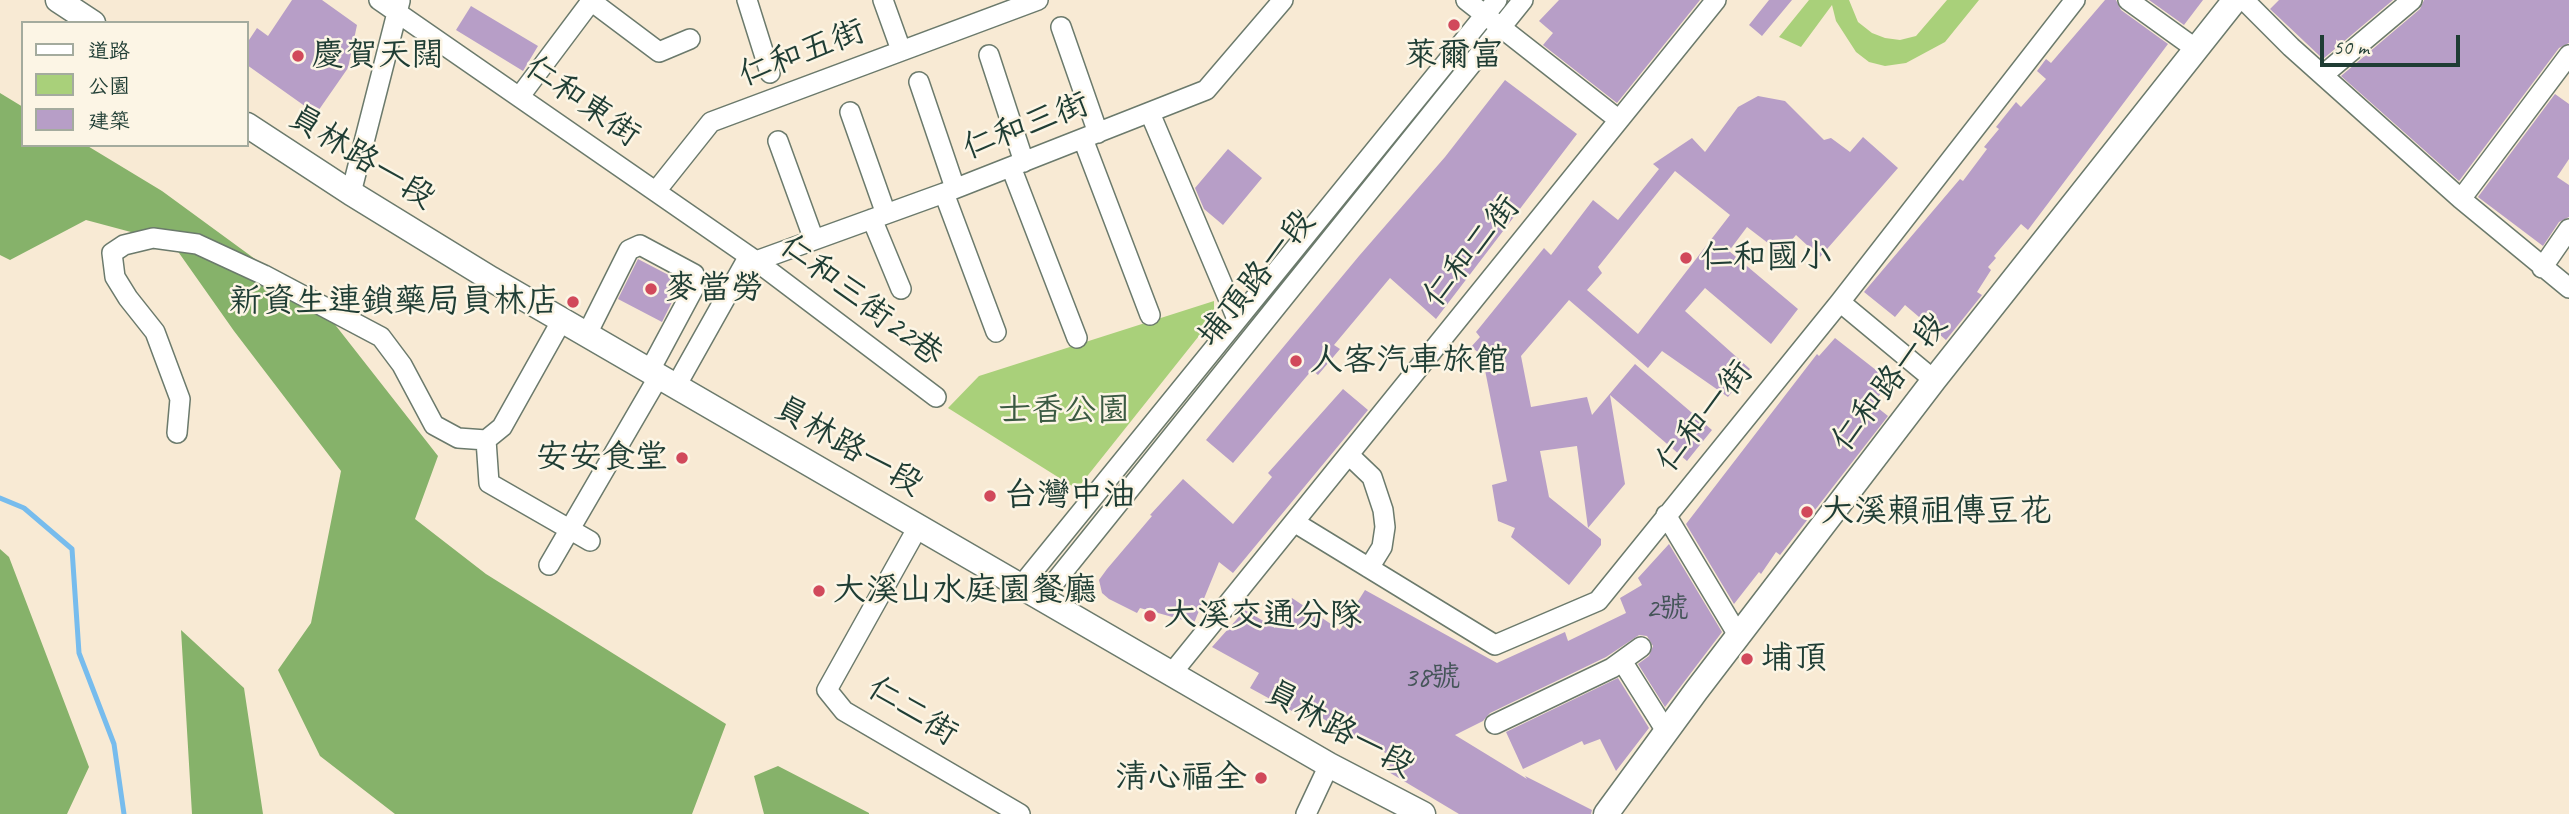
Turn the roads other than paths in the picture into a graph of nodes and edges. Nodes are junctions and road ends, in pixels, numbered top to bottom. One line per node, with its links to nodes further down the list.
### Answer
1 (58, 0): 18 (main road)
2 (379, 0): 16 (street, 仁和東街)
3 (592, 0): 20 (street); 28 (street)
4 (747, 0): 25 (street)
5 (883, 0): 22 (street)
6 (1038, 0): 22 (street, 仁和五街)
7 (1283, 0): 30 (street, 仁和三街)
8 (1466, 0): 17 (street)
9 (1523, 0): 17 (street, 埔頂路一段)
10 (1716, 0): 31 (street, 仁和二街)
11 (2075, 0): 47 (street, 仁和一街)
12 (2128, 0): 21 (street)
13 (2235, 0): 21 (main road, 仁和路一段)
14 (2244, 0): 26 (street)
15 (2412, 0): 26 (street)
16 (398, 6): 28 (street, 仁和東街); 38 (street)
17 (1495, 13): 31 (street); 49 (street, 埔頂路一段); 67 (street, 埔頂路一段)
18 (90, 21)
19 (1061, 27): 33 (street)
20 (690, 40)
21 (2196, 49): 55 (main road, 仁和路一段)
22 (901, 50): 37 (street, 仁和五街)
23 (989, 55): 35 (street)
24 (2569, 55): 39 (street)
25 (771, 73)
26 (2323, 75): 39 (street)
27 (919, 82): 36 (street)
28 (520, 96): 37 (street, 仁和東街)
29 (850, 112): 40 (street)
30 (1150, 113): 33 (street, 仁和三街); 49 (street)
31 (1619, 120): 59 (street, 仁和二街)
32 (248, 125): 38 (main road, 員林路一段)
33 (1090, 136): 35 (street, 仁和三街); 48 (street)
34 (778, 141): 42 (street)
35 (1018, 164): 36 (street, 仁和三街); 53 (street)
36 (949, 190): 40 (street, 仁和三街); 51 (street)
37 (656, 191): 43 (street, 仁和東街)
38 (351, 193): 50 (main road, 員林路一段)
39 (2461, 199): 44 (street)
40 (879, 216): 42 (street, 仁和三街); 46 (street)
41 (2569, 229): 44 (street)
42 (814, 240): 43 (street, 仁和三街)
43 (753, 258): 54 (street); 56 (street, 仁和三街22巷)
44 (2542, 268): 45 (street)
45 (2569, 288)
46 (901, 289)
47 (1840, 302): 55 (street); 60 (street, 仁和一街)
48 (1150, 315)
49 (1237, 319): 67 (street, 埔頂路一段)
50 (562, 320): 52 (main road, 員林路一段); 58 (street)
51 (996, 332)
52 (587, 334): 54 (main road, 員林路一段); 54 (street)
53 (1077, 338)
54 (662, 377): 62 (main road, 員林路一段); 63 (street)
55 (1934, 380): 68 (main road, 仁和路一段)
56 (936, 397)
57 (177, 433): 58 (street)
58 (486, 440): 63 (street)
59 (1349, 455): 61 (street, 仁和二街); 66 (street)
60 (1666, 515): 66 (street, 仁和一街); 68 (street)
61 (1294, 523): 66 (street, 仁和一街); 71 (street, 仁和二街)
62 (918, 527): 67 (main road, 員林路一段); 75 (street, 仁二街)
63 (570, 529): 64 (street); 65 (street)
64 (590, 541)
65 (549, 565)
66 (1369, 568)
67 (1032, 592): 71 (main road, 員林路一段)
68 (1738, 635): 73 (main road, 仁和路一段)
69 (1641, 647): 70 (street)
70 (1622, 661): 72 (street); 73 (street)
71 (1172, 673): 74 (main road, 員林路一段)
72 (1495, 724)
73 (1666, 731): 78 (main road, 仁和路一段)
74 (1329, 765): 76 (street); 77 (main road, 員林路一段)
75 (1020, 814)
76 (1306, 814)
77 (1423, 814)
78 (1606, 814)

